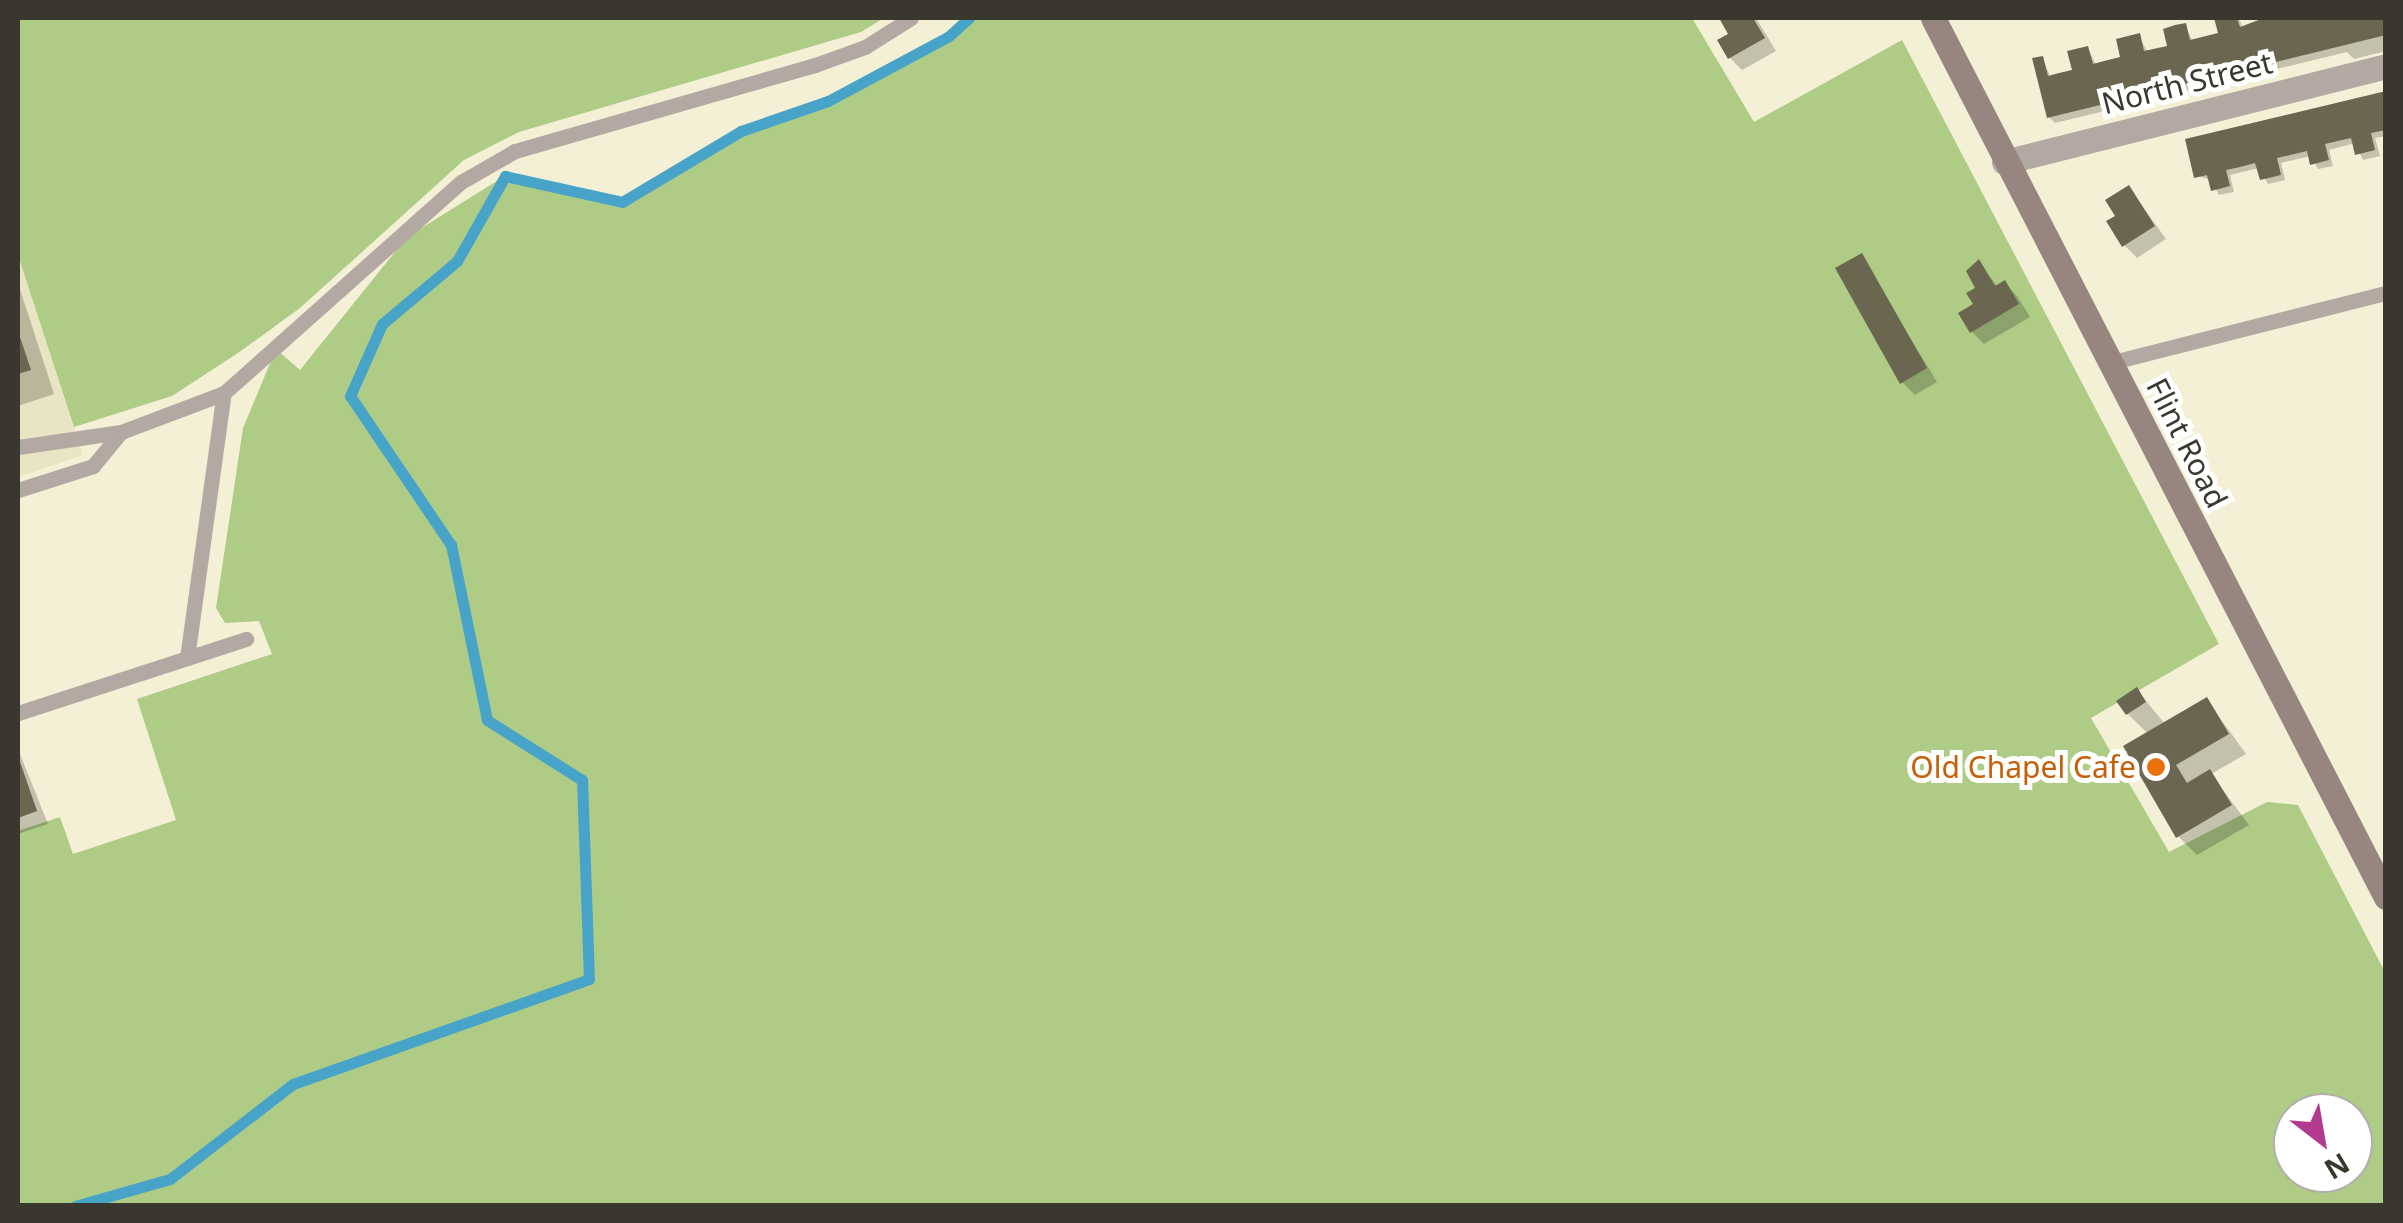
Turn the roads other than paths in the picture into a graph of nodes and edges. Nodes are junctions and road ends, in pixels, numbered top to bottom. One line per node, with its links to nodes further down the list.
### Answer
1 (911, 18): 7 (lane)
2 (1933, 18): 4 (main road, Flint Road)
3 (2386, 66): 4 (street, North Street)
4 (2004, 162): 6 (main road, Flint Road)
5 (2386, 292): 6 (lane)
6 (2108, 364): 14 (main road, Flint Road)
7 (224, 394): 8 (lane); 12 (lane)
8 (122, 432): 9 (lane); 10 (lane)
9 (18, 446)
10 (18, 490)
11 (246, 638): 12 (lane)
12 (187, 658): 13 (lane)
13 (18, 713)
14 (2386, 897)

